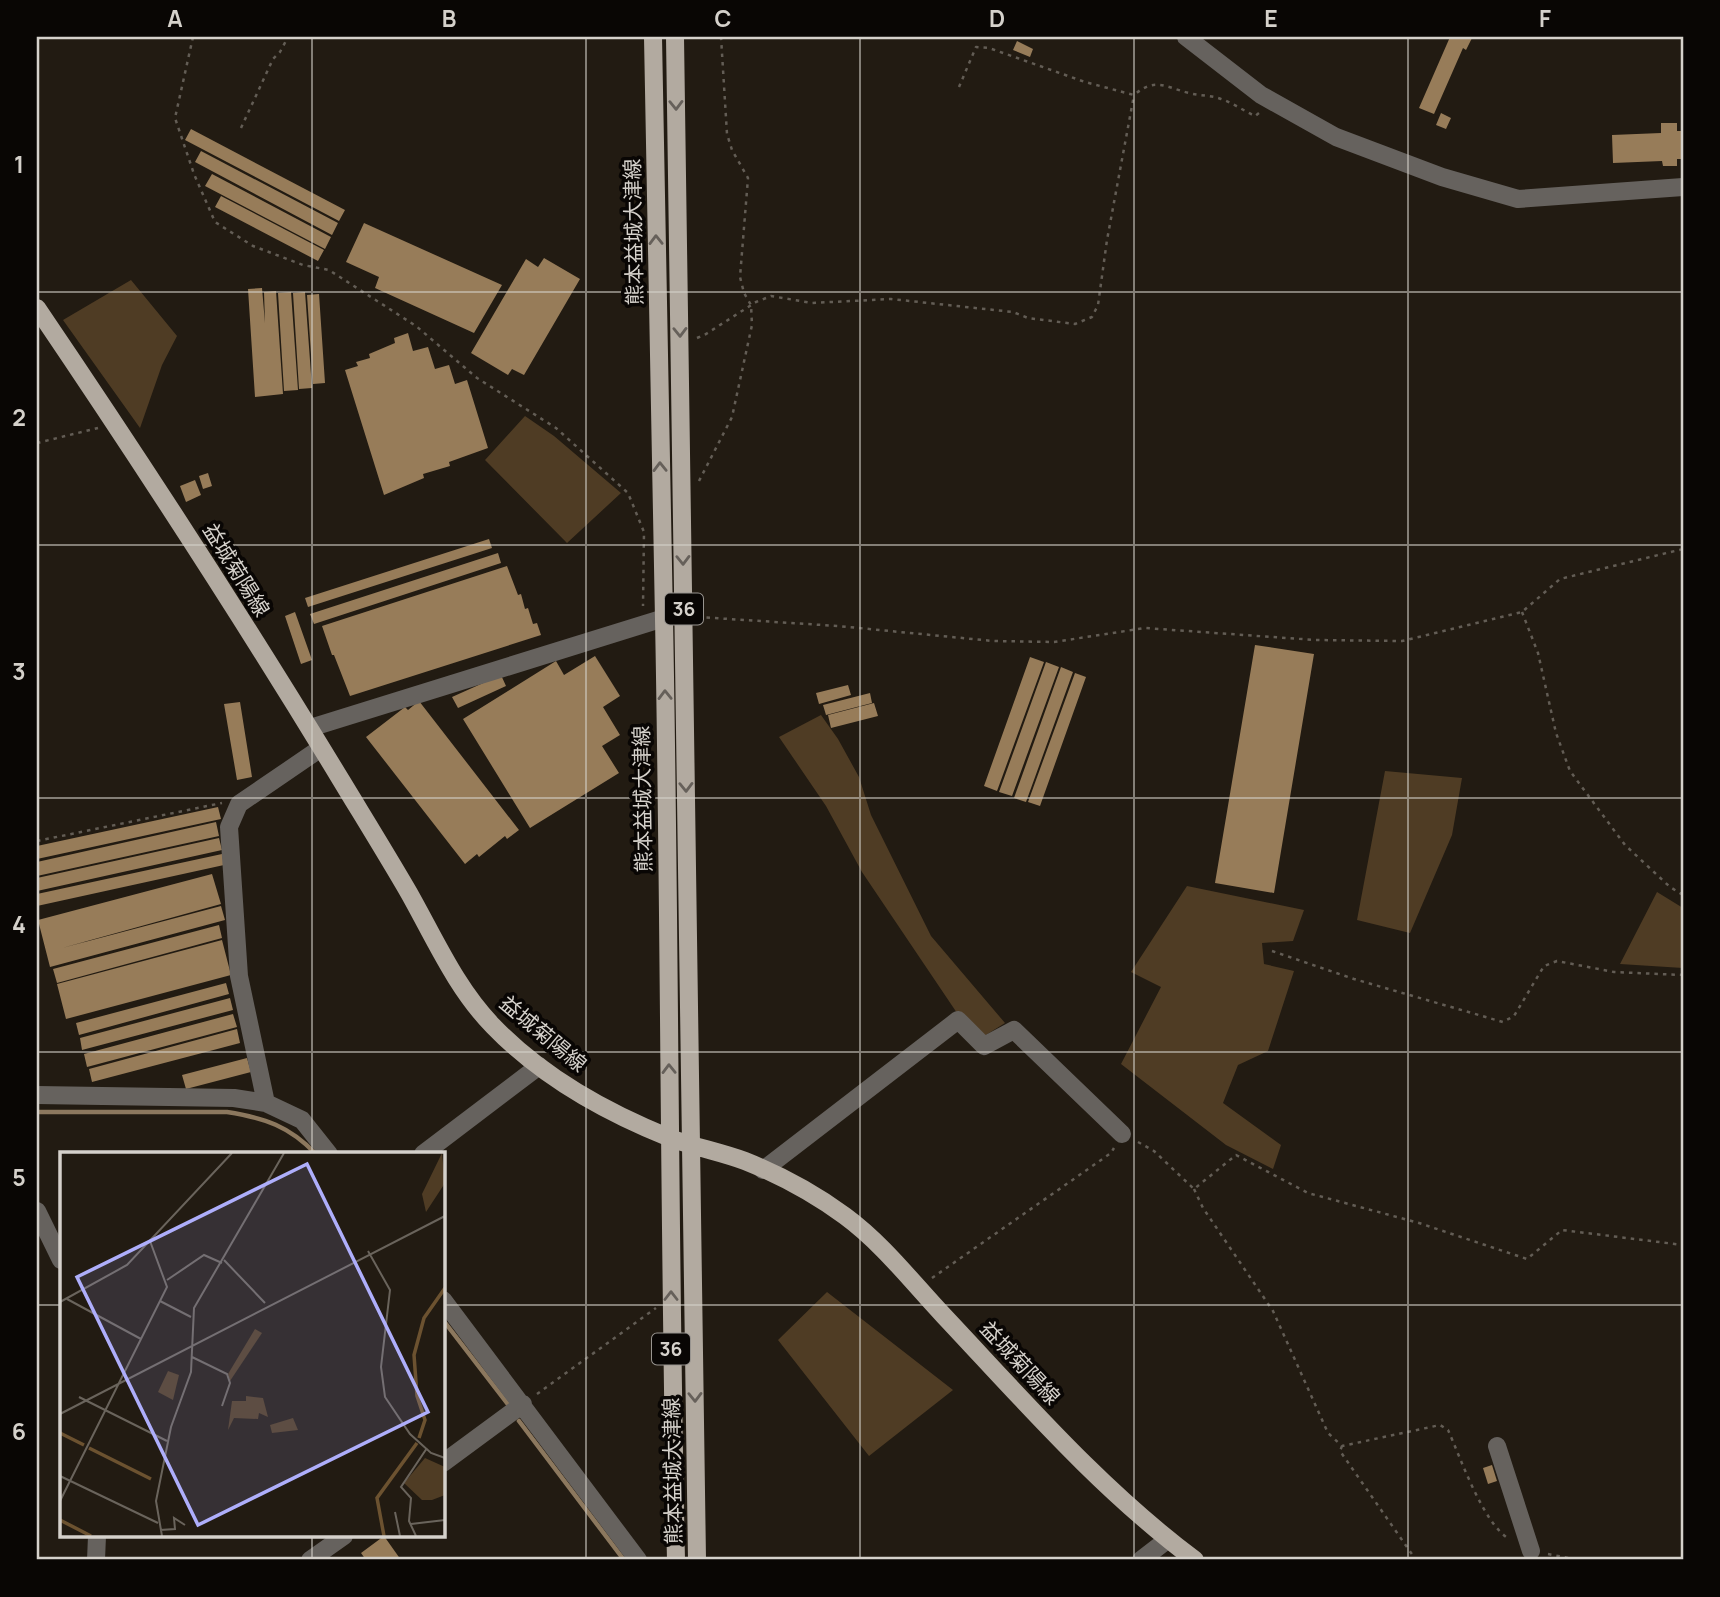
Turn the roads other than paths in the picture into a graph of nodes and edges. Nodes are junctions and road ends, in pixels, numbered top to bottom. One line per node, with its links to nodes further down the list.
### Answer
1 (653, 37): 6 (main road, 熊本益城大津線 / 36, one-way to 1)
2 (675, 37): 14 (main road, 熊本益城大津線 / 36, one-way to 14)
3 (1186, 37): 4 (street)
4 (1683, 187)
5 (37, 308): 7 (main road, 益城菊陽線)
6 (664, 618): 7 (street); 13 (main road, 熊本益城大津線 / 36, one-way to 6)
7 (310, 728): 8 (main road, 益城菊陽線)
8 (321, 748): 9 (main road, 益城菊陽線); 11 (street)
9 (539, 1066): 13 (main road, 益城菊陽線); 16 (street)
10 (37, 1095): 11 (street)
11 (266, 1103): 15 (street)
12 (1122, 1134): 17 (street)
13 (670, 1138): 14 (main road, 益城菊陽線); 31 (main road, 熊本益城大津線 / 36, one-way to 13)
14 (691, 1145): 17 (main road, 益城菊陽線); 32 (main road, 熊本益城大津線 / 36, one-way to 32)
15 (327, 1152)
16 (426, 1152)
17 (763, 1170): 26 (main road, 益城菊陽線)
18 (37, 1211): 19 (street)
19 (60, 1257)
20 (444, 1301): 21 (street)
21 (523, 1404): 23 (street); 30 (street)
22 (1497, 1446): 27 (street)
23 (444, 1462)
24 (97, 1538): 28 (street)
25 (341, 1538): 29 (street)
26 (1167, 1540): 33 (street); 34 (main road, 益城菊陽線)
27 (1531, 1550)
28 (96, 1560)
29 (310, 1560)
30 (638, 1560)
31 (676, 1560)
32 (697, 1560)
33 (1141, 1560)
34 (1195, 1560)

